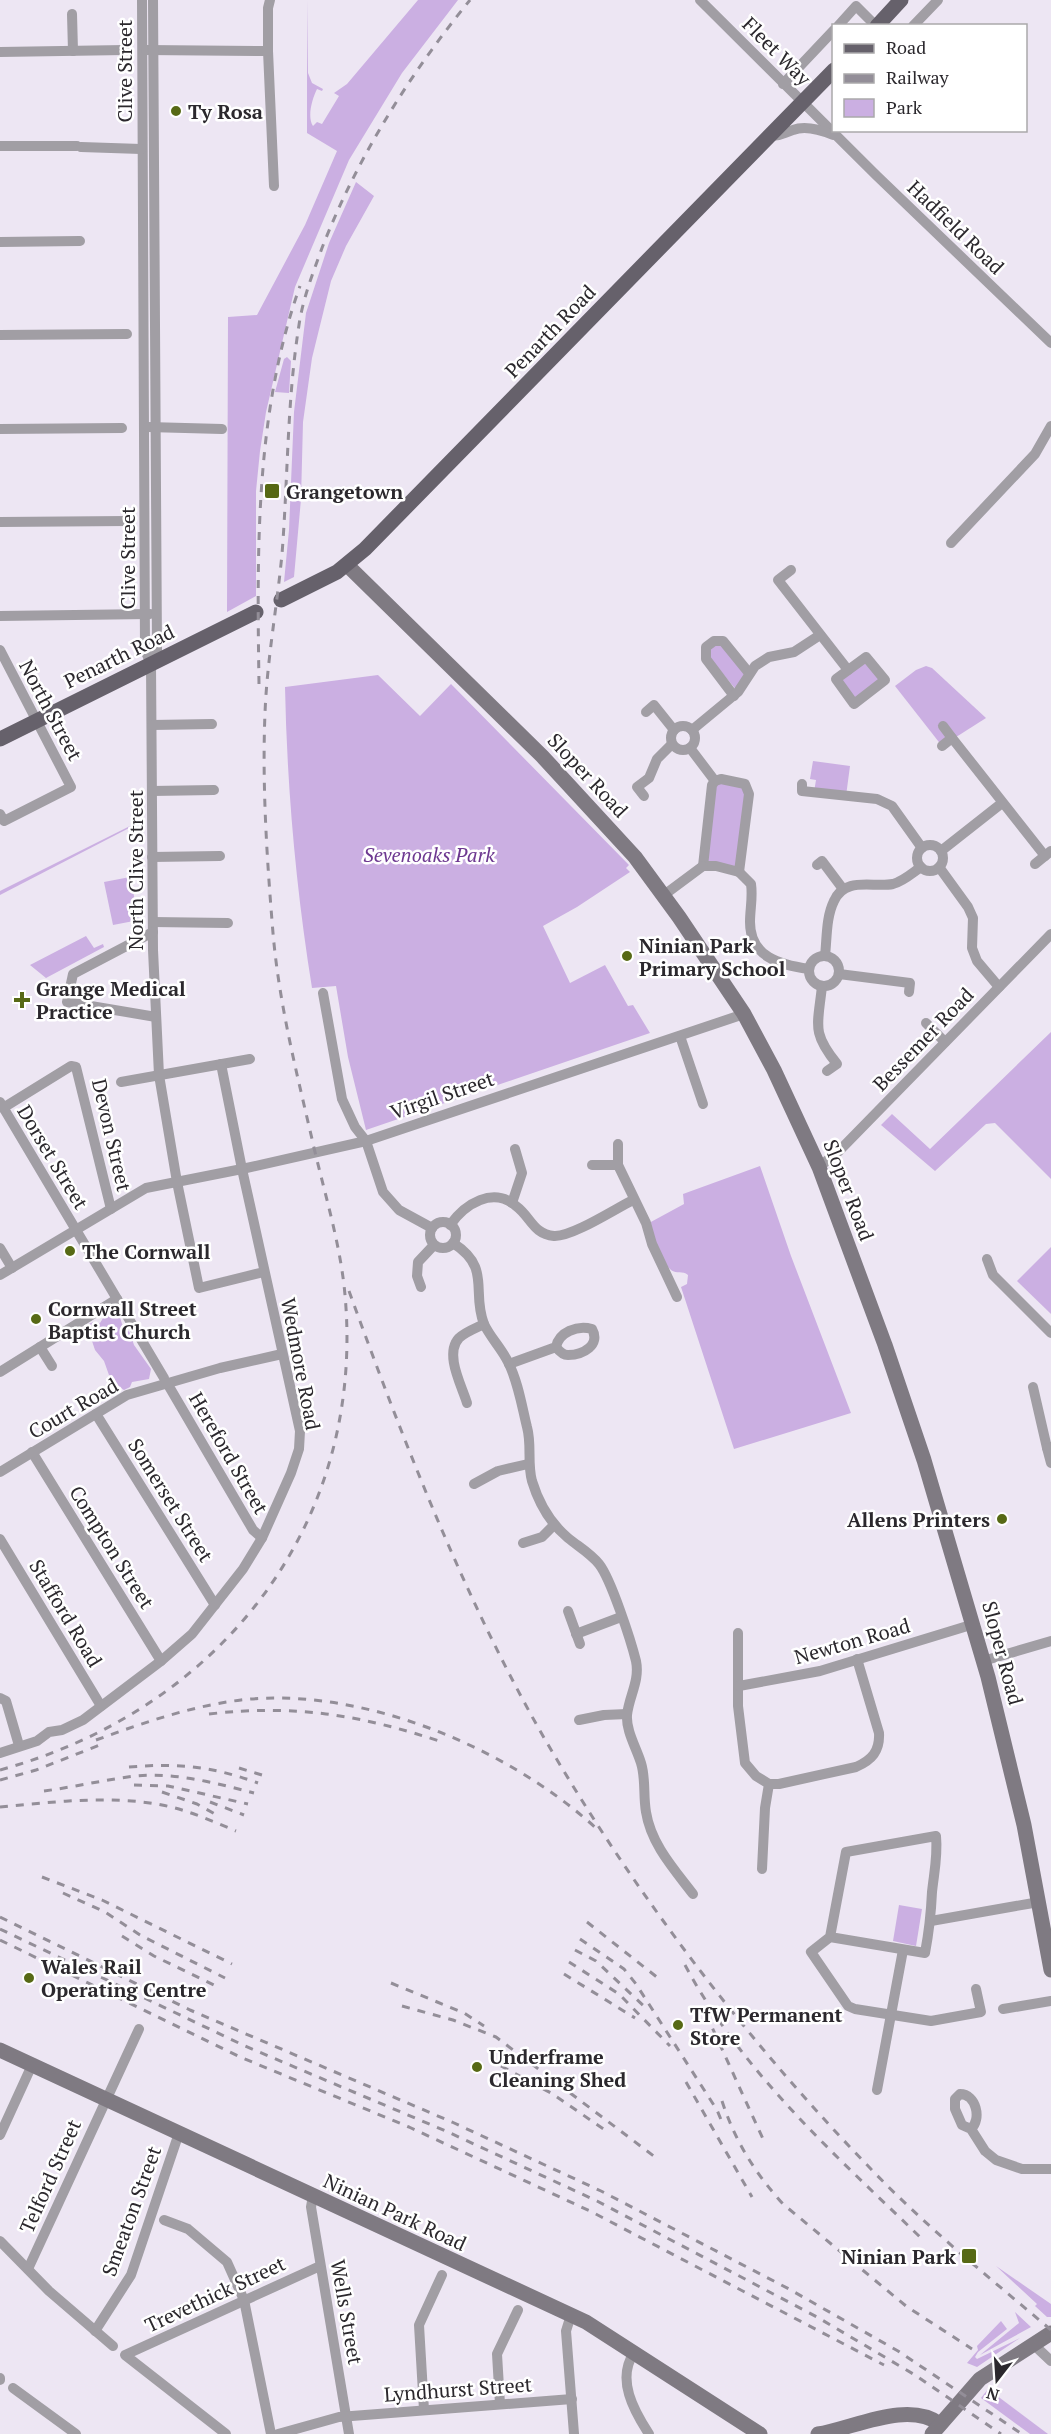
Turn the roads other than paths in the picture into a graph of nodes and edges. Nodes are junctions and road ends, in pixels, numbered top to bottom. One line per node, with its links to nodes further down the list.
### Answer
1 (142, 0): 15 (street, Clive Street)
2 (153, 0): 15 (street, Clive Street)
3 (270, 0): 17 (street)
4 (700, 0): 20 (street, Fleet Way)
5 (901, 0): 11 (main road)
6 (938, 0): 12 (street)
7 (859, 3): 9 (street); 10 (street)
8 (72, 14): 16 (street)
9 (840, 24)
10 (875, 24)
11 (879, 24)
12 (915, 24)
13 (832, 32): 20 (street)
14 (125, 50): 16 (street)
15 (148, 50): 17 (street); 25 (street, Clive Street); 33 (street, Clive Street)
16 (73, 51): 18 (street)
17 (268, 51): 26 (street)
18 (0, 52)
19 (832, 72): 21 (main road, Penarth Road)
20 (783, 84): 21 (street, Fleet Way)
21 (802, 102): 22 (main road, Penarth Road); 23 (street, Hadfield Road)
22 (769, 136): 23 (street, Hadfield Road); 40 (main road, Penarth Road)
23 (836, 136): 31 (street, Hadfield Road)
24 (0, 146): 25 (street)
25 (141, 149): 33 (street, Clive Street)
26 (274, 186)
27 (80, 241): 28 (street)
28 (0, 242)
29 (127, 333): 30 (street)
30 (0, 335)
31 (1051, 343)
32 (1051, 426): 39 (street)
33 (149, 427): 36 (street); 42 (street, Clive Street)
34 (122, 428): 35 (street)
35 (0, 429)
36 (222, 429)
37 (127, 521): 38 (street)
38 (0, 522)
39 (951, 543)
40 (347, 565): 46 (main road, Penarth Road); 83 (street, Sloper Road)
41 (791, 570): 44 (street)
42 (151, 614): 43 (street); 46 (street, Clive Street)
43 (0, 616)
44 (820, 635): 47 (street); 48 (street)
45 (0, 650): 51 (street, North Street)
46 (151, 664): 51 (main road, Penarth Road); 53 (street, North Clive Street)
47 (848, 670): 47 (street)
48 (749, 673): 49 (street); 49 (street)
49 (734, 696): 56 (street)
50 (646, 712): 55 (street)
51 (36, 720): 58 (main road, Penarth Road); 70 (street, North Street)
52 (212, 724): 53 (street)
53 (152, 725): 66 (street, North Clive Street)
54 (943, 726): 57 (street)
55 (674, 730): 56 (street); 59 (street)
56 (692, 730): 61 (street)
57 (952, 738): 60 (street); 69 (street)
58 (0, 739)
59 (672, 744): 61 (street); 68 (street)
60 (942, 746)
61 (690, 748): 63 (street)
62 (816, 779): 67 (street)
63 (715, 781): 78 (street); 81 (street)
64 (802, 784): 67 (street)
65 (214, 790): 66 (street)
66 (153, 791): 75 (street, North Clive Street)
67 (814, 792): 71 (street)
68 (644, 796)
69 (1002, 803): 72 (street); 73 (street)
70 (4, 821)
71 (922, 848): 72 (street); 79 (street)
72 (941, 850): 80 (street)
73 (1048, 854): 76 (street)
74 (220, 856): 75 (street)
75 (152, 857): 85 (street, North Clive Street)
76 (1035, 864)
77 (817, 865): 82 (street)
78 (703, 866): 81 (street); 83 (street)
79 (921, 867): 80 (street); 82 (street)
80 (939, 867): 91 (street)
81 (740, 872): 88 (street)
82 (843, 890): 87 (street)
83 (663, 895): 94 (street, Sloper Road)
84 (228, 923): 85 (street)
85 (153, 927): 95 (street, North Clive Street); 95 (street)
86 (1051, 934): 91 (street, Bessemer Road)
87 (825, 956): 88 (street); 89 (street)
88 (809, 969): 90 (street)
89 (839, 974): 90 (street); 92 (street)
90 (822, 986): 101 (street)
91 (999, 987): 98 (street, Bessemer Road)
92 (909, 992)
93 (323, 993): 106 (street)
94 (744, 1014): 97 (street, Virgil Street); 111 (street, Sloper Road)
95 (156, 1017): 102 (street, North Clive Street)
96 (926, 1023): 98 (street)
97 (680, 1036): 104 (street); 106 (street, Virgil Street)
98 (945, 1042): 111 (street, Bessemer Road)
99 (250, 1059): 100 (street)
100 (222, 1064): 102 (street); 112 (street, Wedmore Road)
101 (827, 1071)
102 (159, 1075): 103 (street); 113 (street, North Clive Street)
103 (121, 1082)
104 (703, 1104)
105 (2, 1105): 116 (street, Devon Street); 119 (street, Dorset Street)
106 (366, 1141): 112 (street, Virgil Street); 118 (street)
107 (618, 1144): 109 (street)
108 (515, 1149): 115 (street)
109 (618, 1165): 110 (street); 114 (street)
110 (592, 1166)
111 (819, 1167): 155 (street, Sloper Road)
112 (242, 1169): 113 (street, Virgil Street); 125 (street, Wedmore Road)
113 (177, 1182): 116 (street, Virgil Street); 125 (street, North Clive Street)
114 (633, 1200): 115 (street); 128 (street)
115 (512, 1203): 117 (street)
116 (111, 1209): 119 (street)
117 (450, 1225): 118 (street); 120 (street)
118 (432, 1228): 121 (street)
119 (76, 1230): 124 (street); 129 (street, Hereford Street)
120 (453, 1244): 121 (street); 130 (street)
121 (434, 1245): 127 (street)
122 (0, 1248): 124 (street)
123 (987, 1259): 131 (street)
124 (12, 1268): 126 (street)
125 (264, 1272): 134 (street, Wedmore Road)
126 (0, 1275)
127 (421, 1287)
128 (677, 1297)
129 (117, 1299): 132 (street); 138 (street, Hereford Street)
130 (484, 1324): 135 (street); 140 (street)
131 (1051, 1333)
132 (40, 1347): 136 (street); 137 (street)
133 (556, 1347): 135 (street)
134 (282, 1354): 138 (street, Court Road); 149 (street, Wedmore Road)
135 (509, 1364): 145 (street)
136 (52, 1366)
137 (0, 1372)
138 (166, 1380): 141 (street, Court Road); 149 (street, Hereford Street)
139 (1033, 1387): 142 (street)
140 (467, 1403)
141 (96, 1414): 143 (street, Court Road); 152 (street, Somerset Street)
142 (1049, 1447): 144 (street)
143 (33, 1452): 146 (street, Court Road); 159 (street, Compton Street)
144 (1051, 1463)
145 (528, 1464): 147 (street); 148 (street)
146 (0, 1472)
147 (474, 1484)
148 (554, 1525): 151 (street); 154 (street)
149 (262, 1538): 152 (street, Wedmore Road)
150 (0, 1539): 163 (street, Stafford Road)
151 (523, 1543)
152 (215, 1605): 159 (street, Wedmore Road)
153 (568, 1611): 154 (street)
154 (621, 1617): 164 (street)
155 (974, 1624): 158 (street, Newton Road); 160 (street, Sloper Road)
156 (738, 1633): 161 (street)
157 (1051, 1641): 160 (street)
158 (857, 1659): 161 (street, Newton Road); 168 (street)
159 (161, 1661): 163 (street, Wedmore Road)
160 (983, 1661): 171 (street, Sloper Road)
161 (739, 1686): 168 (street)
162 (0, 1698): 166 (street)
163 (101, 1706): 167 (street, Wedmore Road)
164 (627, 1714): 165 (street); 170 (street)
165 (579, 1720)
166 (18, 1742)
167 (0, 1753)
168 (769, 1784): 169 (street)
169 (762, 1869)
170 (693, 1894)
171 (1039, 1902): 172 (street); 175 (street, Sloper Road)
172 (931, 1922): 173 (street); 174 (street)
173 (830, 1937): 174 (street); 179 (street)
174 (903, 1950): 179 (street)
175 (1051, 1970)
176 (976, 1989): 178 (street)
177 (1051, 2001): 178 (street)
178 (981, 2012): 179 (street)
179 (890, 2015): 183 (street)
180 (139, 2029): 184 (street, Telford Street)
181 (0, 2050): 182 (street, Ninian Park Road)
182 (32, 2065): 184 (street, Ninian Park Road); 187 (street)
183 (877, 2090)
184 (105, 2098): 186 (street, Ninian Park Road); 193 (street, Telford Street)
185 (971, 2129): 188 (street)
186 (180, 2133): 189 (street, Ninian Park Road); 198 (street, Smeaton Street)
187 (0, 2136)
188 (1051, 2169)
189 (313, 2196): 192 (street, Wells Street); 197 (street, Ninian Park Road)
190 (164, 2220): 195 (street)
191 (0, 2241): 193 (street)
192 (320, 2266): 195 (street, Trevethick Street); 208 (street, Wells Street)
193 (28, 2269): 198 (street)
194 (442, 2275): 207 (street)
195 (244, 2300): 212 (street, Trevethick Street); 213 (street)
196 (518, 2310): 206 (street)
197 (571, 2315): 202 (street, Ninian Park Road); 205 (street)
198 (95, 2331): 201 (street)
199 (1051, 2333): 200 (street)
200 (1033, 2344): 203 (street); 209 (street)
201 (113, 2346)
202 (634, 2353): 217 (street); 218 (street, Ninian Park Road)
203 (1051, 2361)
204 (13, 2388): 210 (street)
205 (572, 2399): 206 (street, Lyndhurst Street); 216 (street)
206 (500, 2404): 207 (street, Lyndhurst Street)
207 (424, 2410): 208 (street, Lyndhurst Street)
208 (348, 2416): 214 (street, Lyndhurst Street); 215 (street, Wells Street)
209 (936, 2429): 219 (street)
210 (65, 2430): 211 (street)
211 (76, 2434)
212 (226, 2434)
213 (271, 2434)
214 (278, 2434)
215 (349, 2434)
216 (574, 2434)
217 (649, 2434)
218 (760, 2434)
219 (818, 2434)

